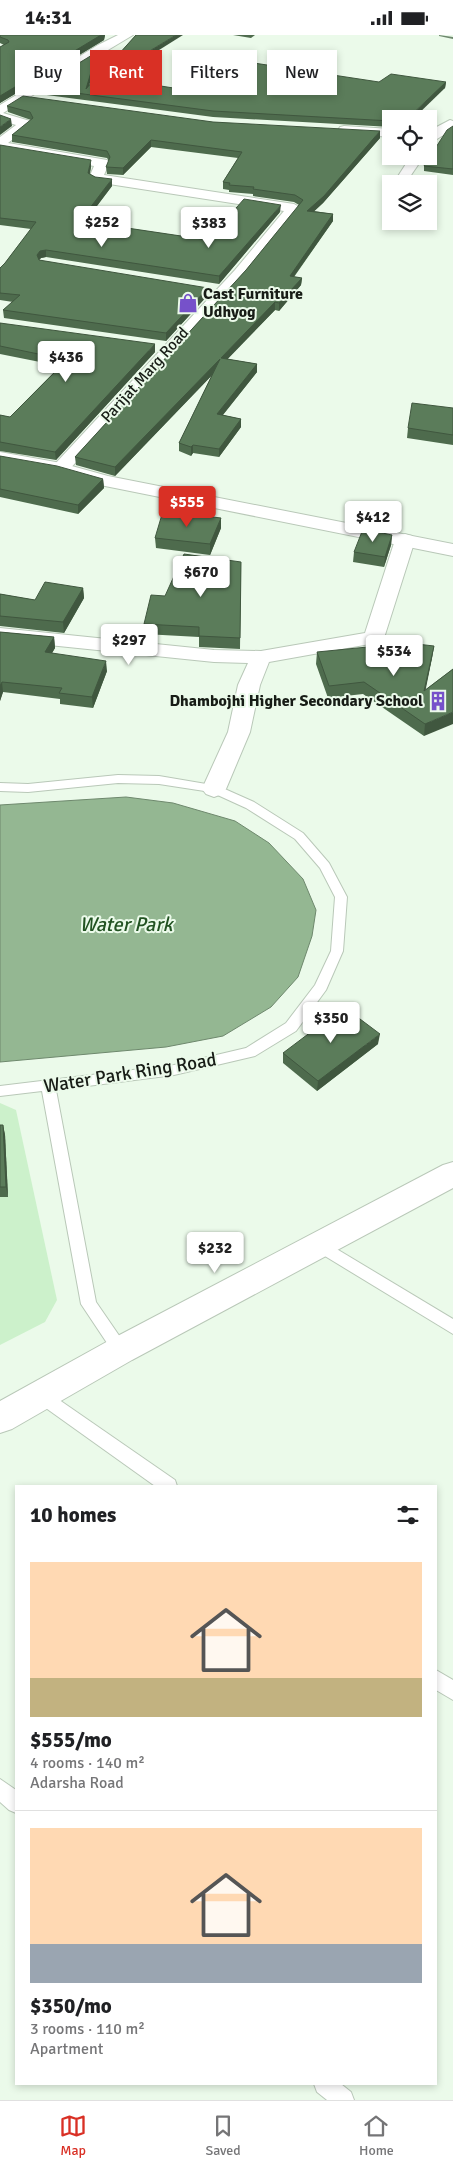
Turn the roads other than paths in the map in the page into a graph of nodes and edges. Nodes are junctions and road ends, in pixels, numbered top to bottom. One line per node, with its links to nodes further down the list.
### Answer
1 (127, 35): 2 (street)
2 (22, 97): 3 (street); 4 (street)
3 (41, 100)
4 (0, 109)
5 (0, 117): 10 (street, Parijat Marg Road)
6 (452, 123): 9 (street)
7 (332, 130): 8 (street)
8 (382, 133)
9 (437, 133)
10 (0, 144): 12 (street, Parijat Marg Road)
11 (202, 288): 12 (street)
12 (221, 291): 14 (street, Parijat Marg Road)
13 (150, 346): 14 (street)
14 (170, 348): 16 (street, Parijat Marg Road)
15 (0, 457): 16 (street)
16 (61, 468): 17 (street)
17 (405, 541): 18 (street); 20 (street)
18 (453, 550)
19 (0, 634): 20 (street)
20 (261, 657): 22 (street)
21 (0, 787): 22 (lane, Water Park Ring Road)
22 (214, 789): 23 (lane, Water Park Ring Road)
23 (48, 1086): 24 (lane, Water Park Ring Road); 28 (lane)
24 (0, 1091)
25 (453, 1174): 26 (street)
26 (320, 1245): 27 (lane); 28 (street)
27 (453, 1327)
28 (121, 1350): 29 (street)
29 (42, 1395): 30 (street); 31 (lane)
30 (0, 1418)
31 (167, 1485)
32 (437, 1680): 33 (lane)
33 (453, 1691)
34 (0, 1789): 35 (lane)
35 (15, 1802)
36 (327, 2085): 37 (lane)
37 (343, 2100)

